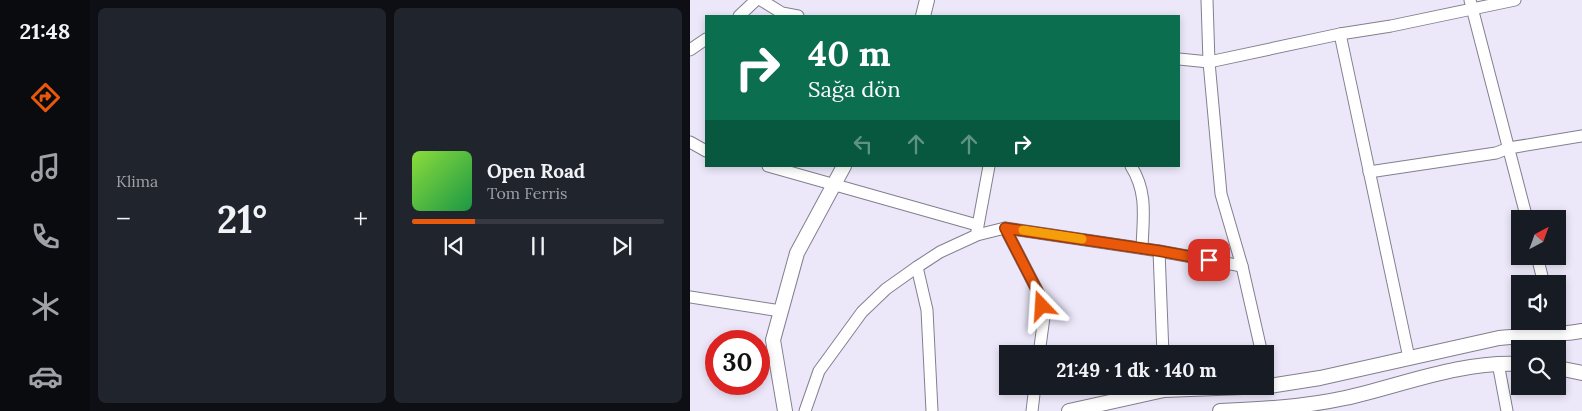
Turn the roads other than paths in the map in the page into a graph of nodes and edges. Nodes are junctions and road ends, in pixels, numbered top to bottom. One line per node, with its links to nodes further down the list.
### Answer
1 (756, 0): 7 (street)
2 (761, 0): 8 (street)
3 (927, 0): 9 (street)
4 (1207, 0): 14 (street)
5 (1516, 0): 6 (street)
6 (1471, 5): 10 (street); 17 (street)
7 (740, 15)
8 (793, 15)
9 (924, 15)
10 (1340, 34): 14 (street); 23 (street)
11 (705, 40): 12 (street)
12 (690, 50)
13 (1180, 59): 14 (street)
14 (1209, 62): 30 (street)
15 (1582, 136): 17 (street)
16 (690, 142): 18 (street)
17 (1509, 148): 23 (street); 25 (street)
18 (705, 150)
19 (771, 167): 24 (street)
20 (843, 167): 24 (street)
21 (989, 167): 27 (street)
22 (1131, 167): 28 (street)
23 (1369, 172): 41 (street)
24 (834, 185): 27 (street); 33 (street)
25 (1525, 210)
26 (1005, 228): 27 (street); 28 (street); 38 (street)
27 (977, 230): 31 (street)
28 (1142, 248): 29 (street)
29 (1160, 251): 30 (street); 39 (street)
30 (1242, 266): 40 (street)
31 (917, 267): 51 (street); 52 (street)
32 (690, 297): 33 (street)
33 (781, 311): 50 (street)
34 (1557, 330): 36 (street)
35 (1582, 331): 36 (street)
36 (1558, 335): 37 (street); 41 (street)
37 (1582, 341)
38 (1040, 345)
39 (1163, 345)
40 (1260, 345)
41 (1409, 358): 46 (street)
42 (1498, 363): 43 (street); 49 (street); 56 (street)
43 (1511, 364)
44 (1566, 370): 45 (street)
45 (1582, 373)
46 (1274, 385)
47 (1034, 395): 53 (street)
48 (1135, 395): 54 (street)
49 (1276, 410): 55 (street)
50 (785, 411)
51 (805, 411)
52 (932, 411)
53 (1032, 411)
54 (1069, 411)
55 (1220, 411)
56 (1507, 411)

